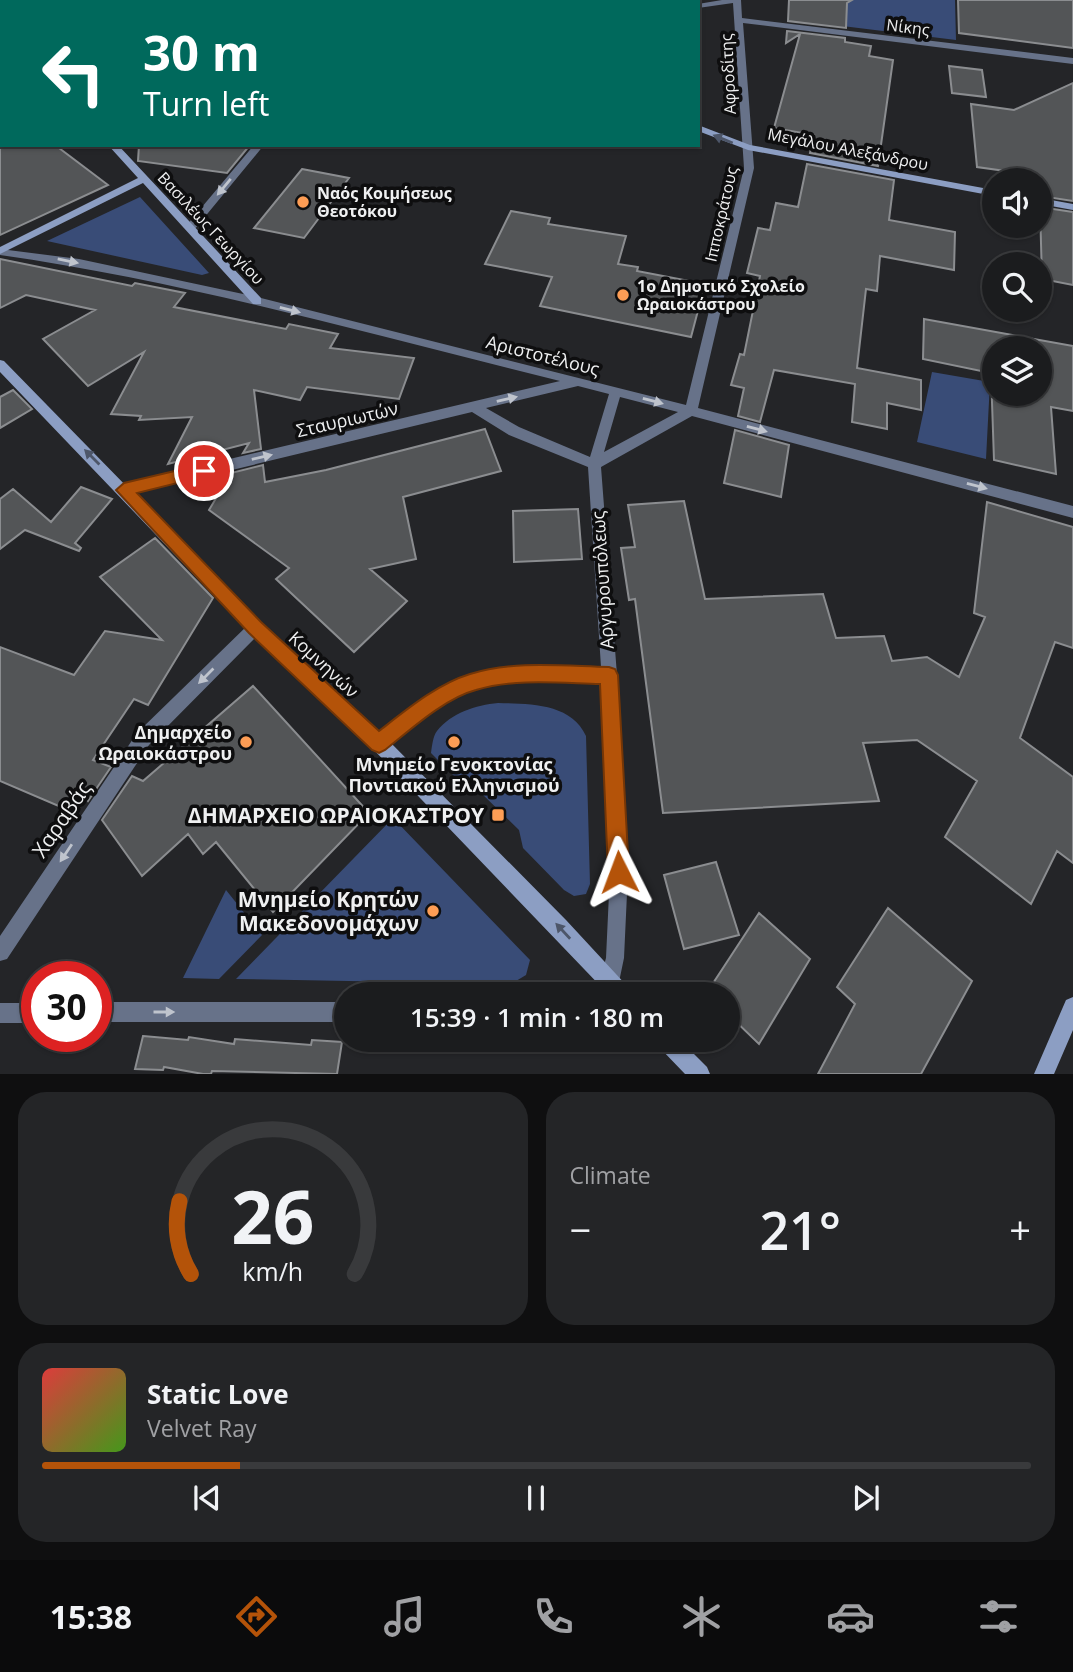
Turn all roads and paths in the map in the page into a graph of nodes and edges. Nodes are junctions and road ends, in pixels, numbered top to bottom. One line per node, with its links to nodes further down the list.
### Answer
1 (737, 0): 2 (street); 3 (street, Αφροδίτης)
2 (700, 6)
3 (739, 20): 4 (street, Νίκης); 8 (street, Αφροδίτης)
4 (1073, 61)
5 (700, 129): 8 (street, Μεγάλου Αλεξάνδρου, one-way to 5)
6 (115, 147): 9 (street, Βασιλέως Γεωργίου)
7 (257, 147): 13 (street, one-way to 13)
8 (748, 147): 10 (street, Μεγάλου Αλεξάνδρου); 20 (street, Ιπποκράτους)
9 (144, 179): 13 (street, Βασιλέως Γεωργίου); 14 (street)
10 (982, 191)
11 (1052, 203): 12 (street)
12 (1073, 207)
13 (190, 228): 15 (street, Βασιλέως Γεωργίου)
14 (0, 251): 15 (street, Αριστοτέλους, one-way to 15)
15 (257, 301): 17 (street, Αριστοτέλους, one-way to 17)
16 (0, 364): 22 (street, Κομνηνών, one-way to 16)
17 (578, 382): 18 (street, Αριστοτέλους); 19 (street, Σταυριωτών, one-way to 17)
18 (616, 391): 20 (street, Αριστοτέλους, one-way to 20); 21 (street, Αργυρουπόλεως)
19 (474, 407): 21 (street); 22 (street, Σταυριωτών, one-way to 19)
20 (691, 411): 21 (street); 23 (street, Αριστοτέλους, one-way to 23)
21 (594, 464): 25 (street, Αργυρουπόλεως)
22 (124, 490): 24 (street, Κομνηνών)
23 (1073, 512)
24 (255, 628): 26 (street, Κομνηνών); 27 (street, Χαραβάς, one-way to 27)
25 (609, 675): 26 (street); 29 (street, Αργυρουπόλεως)
26 (379, 743): 28 (street, Κομνηνών, one-way to 26)
27 (0, 952)
28 (602, 982)
29 (610, 982)
30 (1073, 1007): 37 (street)
31 (112, 1012): 32 (street, one-way to 32)
32 (334, 1012)
33 (0, 1013): 34 (street)
34 (21, 1013)
35 (678, 1052): 36 (street)
36 (700, 1073)
37 (1044, 1073)

